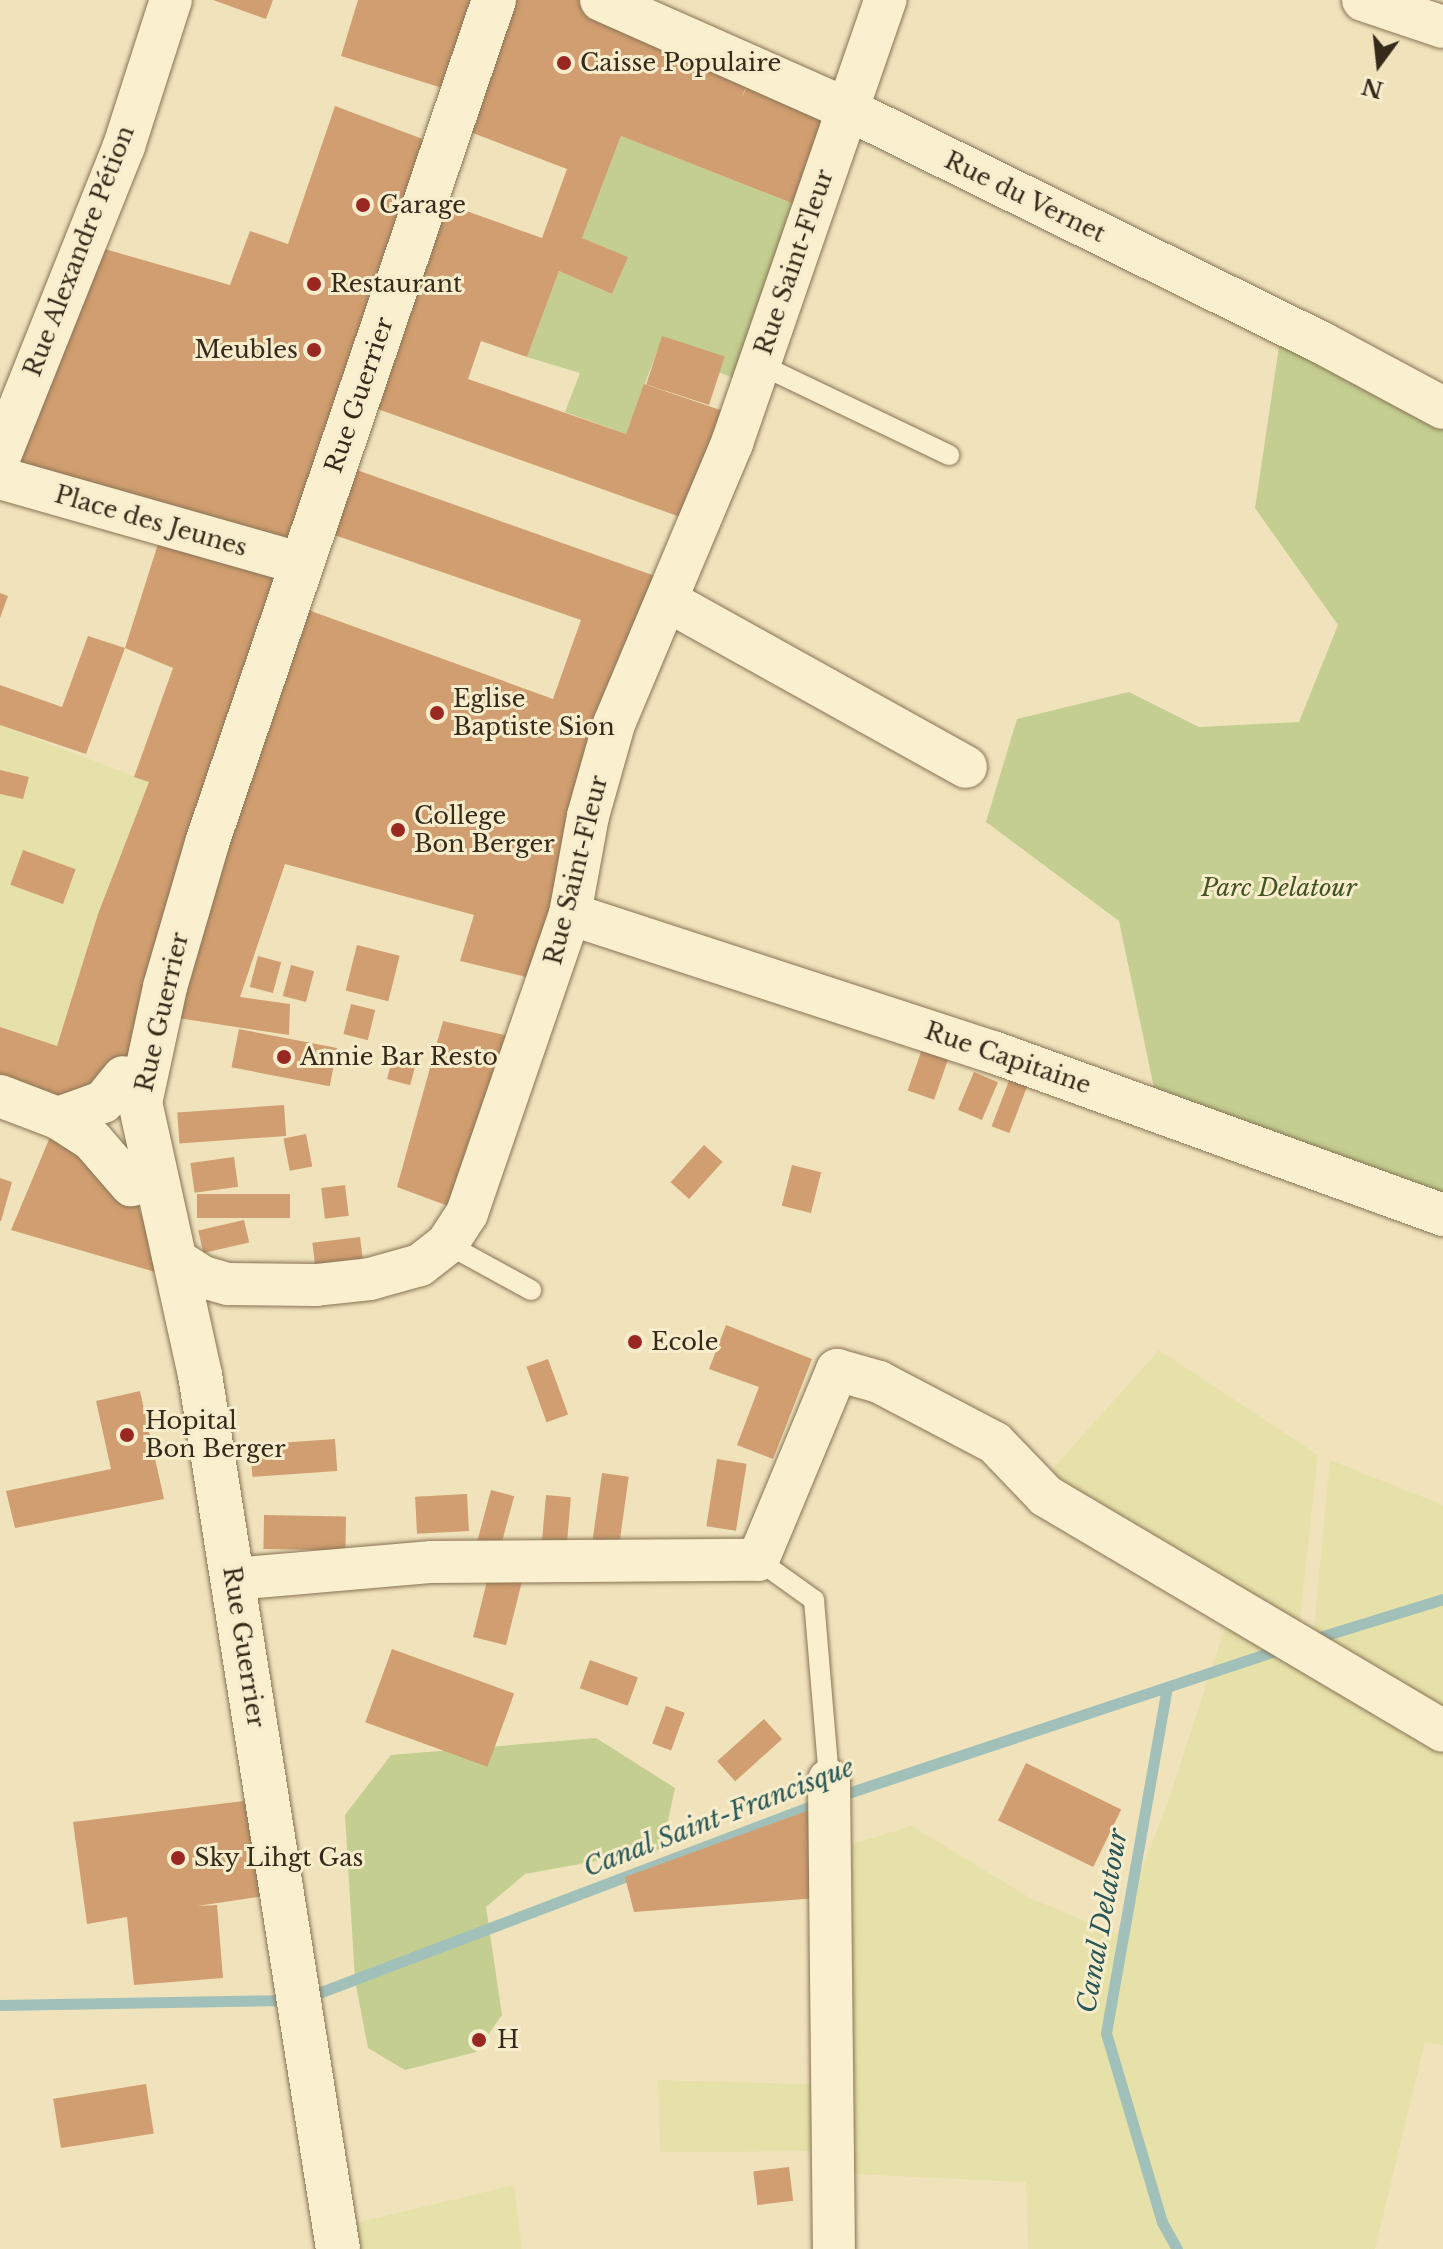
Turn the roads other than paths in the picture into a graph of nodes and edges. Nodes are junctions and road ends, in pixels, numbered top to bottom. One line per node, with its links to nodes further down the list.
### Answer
1 (171, 0): 11 (street, Rue Alexandre Pétion)
2 (494, 0): 13 (main road, Rue Guerrier)
3 (601, 0): 7 (street, Rue du Vernet)
4 (885, 0): 7 (street, Rue Saint-Fleur)
5 (1363, 0): 6 (street)
6 (1443, 27)
7 (847, 109): 8 (street, Rue Saint-Fleur); 9 (street, Rue du Vernet)
8 (759, 364): 10 (lane); 14 (street, Rue Saint-Fleur)
9 (1443, 408)
10 (949, 455)
11 (0, 456)
12 (0, 478): 13 (street, Place des Jeunes)
13 (302, 564): 16 (main road, Rue Guerrier)
14 (668, 601): 15 (street); 17 (street, Rue Saint-Fleur)
15 (966, 767)
16 (207, 843): 18 (main road); 24 (main road, Rue Guerrier)
17 (570, 914): 22 (street, Rue Capitaine); 23 (street, Rue Saint-Fleur)
18 (123, 1077): 20 (street); 21 (main road)
19 (0, 1096): 20 (street)
20 (58, 1118): 21 (street)
21 (131, 1185): 28 (main road)
22 (1443, 1215)
23 (447, 1244): 25 (street, Rue Saint-Fleur); 26 (lane)
24 (175, 1259): 25 (street, Rue Saint-Fleur); 27 (main road, Rue Guerrier)
25 (257, 1285): 27 (street)
26 (531, 1290)
27 (192, 1337): 28 (main road, Rue Guerrier)
28 (214, 1476): 30 (main road, Rue Guerrier)
29 (758, 1560): 30 (street); 31 (street); 32 (lane)
30 (233, 1579): 33 (main road, Rue Guerrier)
31 (1443, 1731)
32 (829, 1780): 34 (street)
33 (338, 2249)
34 (834, 2249)

